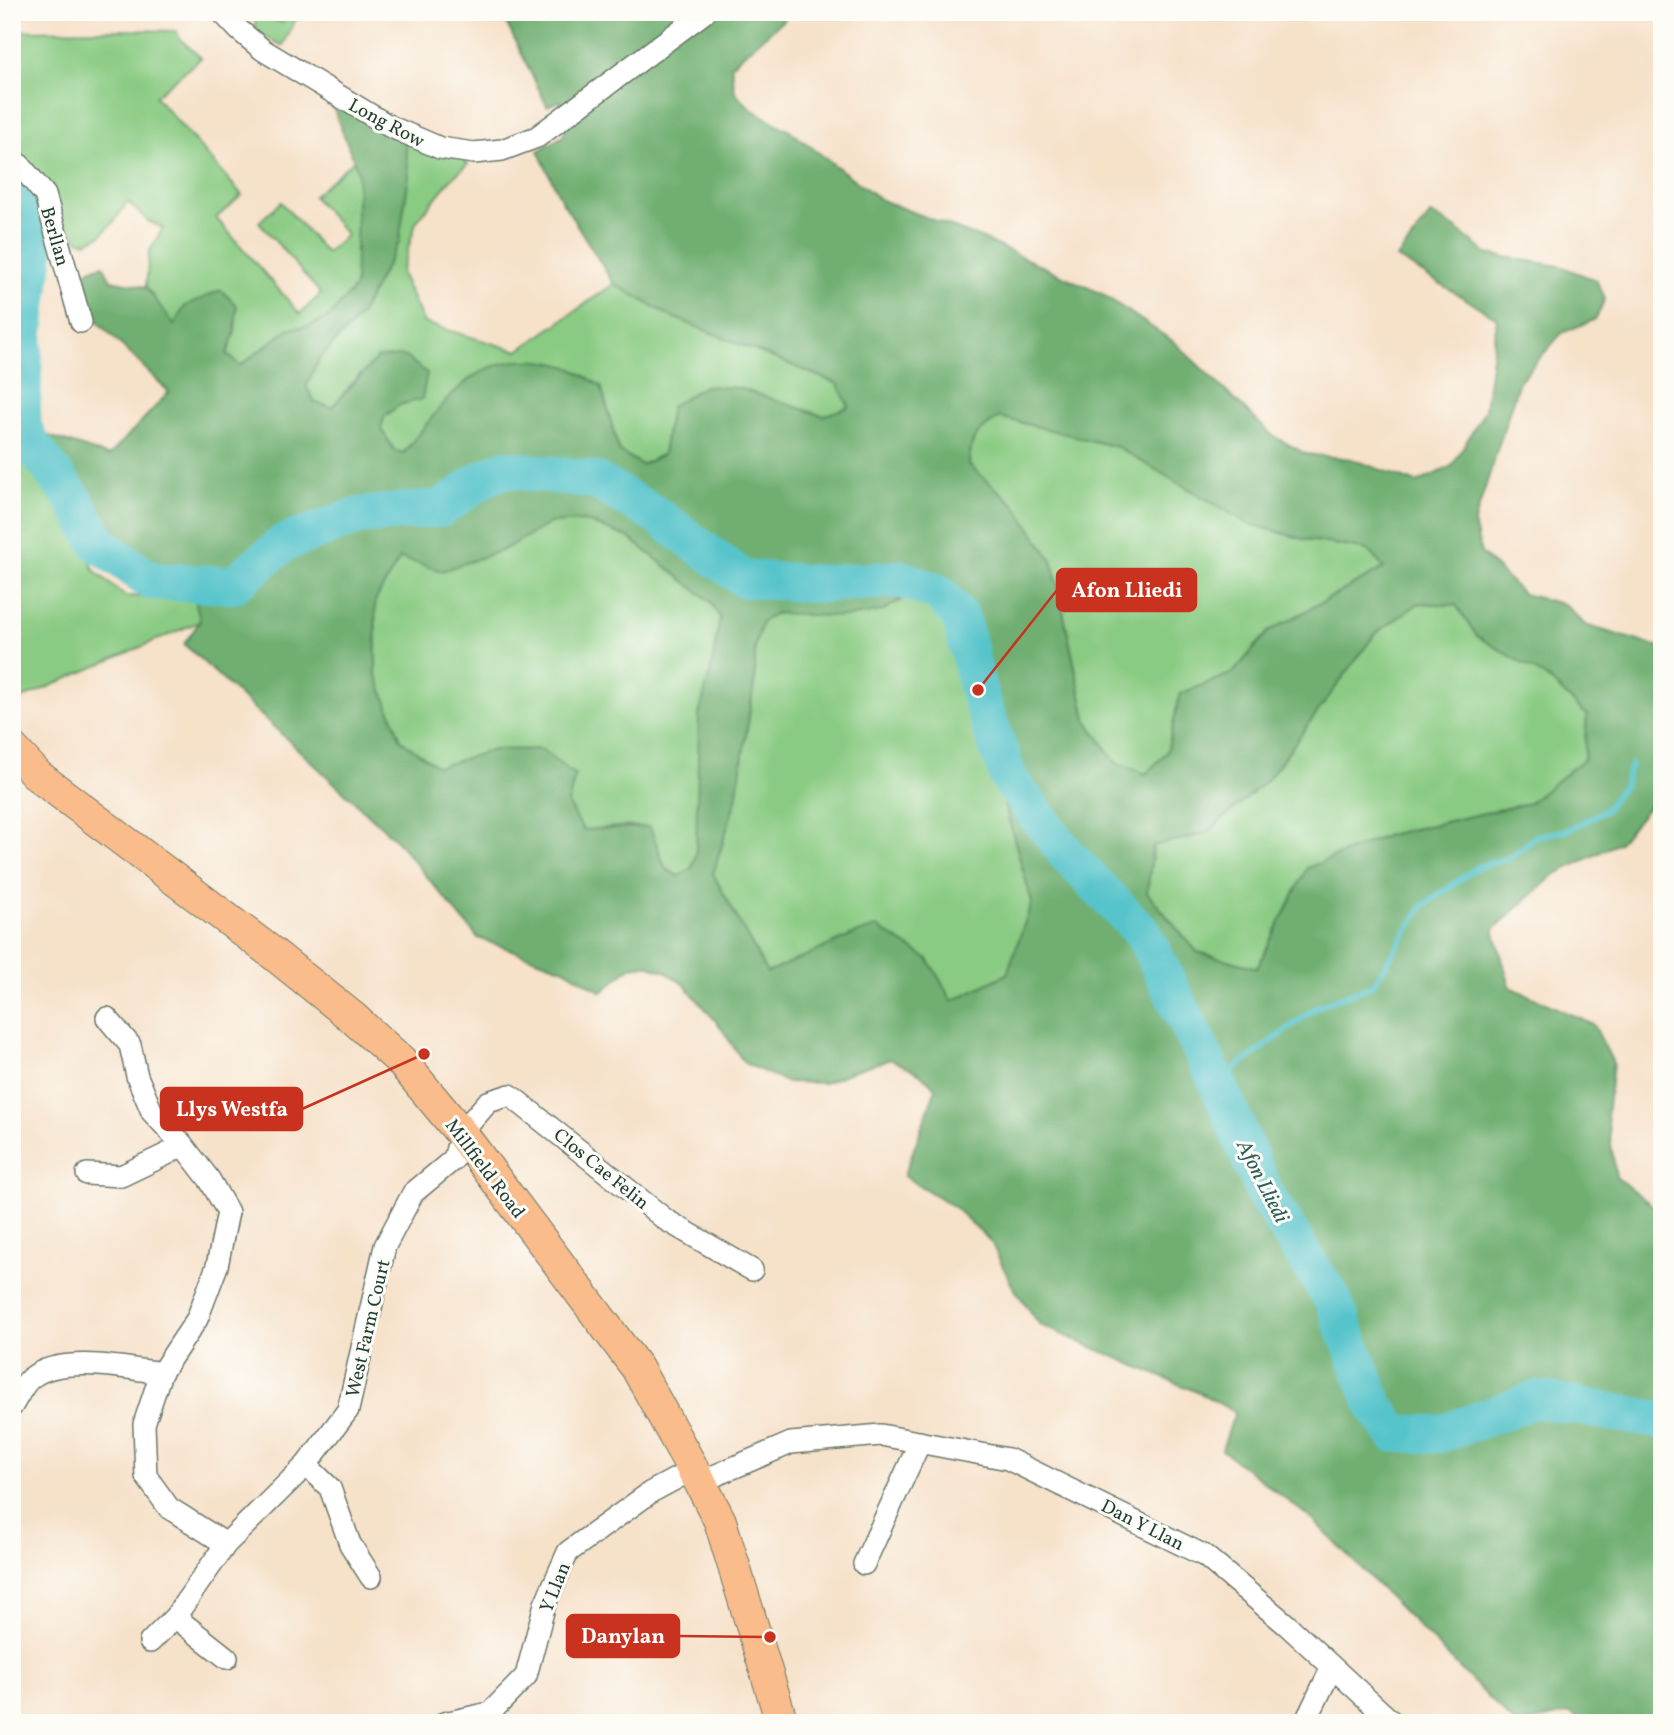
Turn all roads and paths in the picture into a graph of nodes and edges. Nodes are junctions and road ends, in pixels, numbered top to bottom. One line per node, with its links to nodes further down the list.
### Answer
1 (222, 12): 2 (street, Long Row)
2 (705, 12)
3 (12, 162): 4 (street, Berllan)
4 (81, 322)
5 (12, 748): 7 (main road, Millfield Road)
6 (107, 1018): 8 (street)
7 (461, 1133): 10 (street, Clos Cae Felin); 14 (street, West Farm Court); 15 (main road, Millfield Road)
8 (182, 1143): 9 (street); 11 (street)
9 (87, 1174)
10 (752, 1270)
11 (161, 1373): 12 (street); 16 (street)
12 (12, 1406)
13 (920, 1442): 15 (street, Dan Y Llan); 17 (street); 22 (street, Dan Y Llan)
14 (306, 1465): 16 (street, West Farm Court); 18 (street)
15 (696, 1476): 23 (street, Y Llan); 25 (main road, Millfield Road)
16 (226, 1544): 19 (street, West Farm Court)
17 (864, 1564)
18 (371, 1577)
19 (175, 1617): 20 (street, West Farm Court); 21 (street)
20 (150, 1642)
21 (227, 1658)
22 (1332, 1667): 26 (street); 27 (street, Dan Y Llan)
23 (487, 1718): 24 (street, Y Llan)
24 (444, 1723)
25 (782, 1723)
26 (1305, 1723)
27 (1394, 1723)

